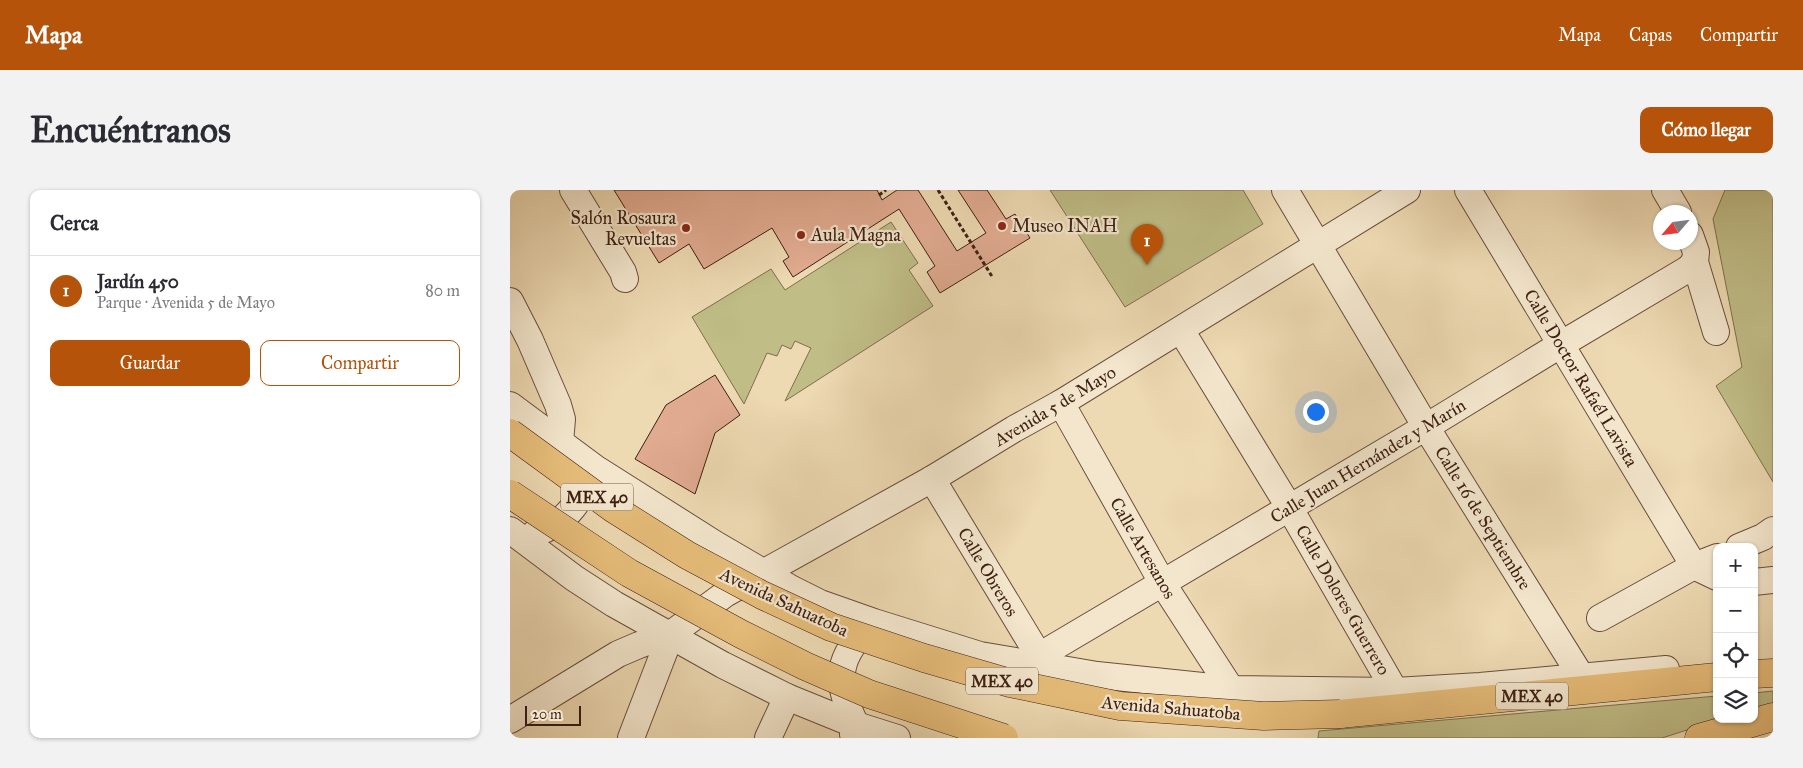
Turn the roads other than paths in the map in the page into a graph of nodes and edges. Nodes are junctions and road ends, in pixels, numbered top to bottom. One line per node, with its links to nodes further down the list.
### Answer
1 (573, 190): 10 (street)
2 (1284, 190): 7 (street, Calle 16 de Septiembre)
3 (1407, 190): 7 (street, Avenida 5 de Mayo)
4 (1468, 190): 14 (street, Calle Doctor Rafaél Lavista)
5 (1665, 190): 6 (street)
6 (1674, 205)
7 (1319, 245): 12 (street, Avenida 5 de Mayo); 17 (street, Calle 16 de Septiembre)
8 (1695, 250): 9 (street)
9 (1695, 262): 13 (street); 14 (street, Calle Juan Hernández y Marín)
10 (625, 279)
11 (510, 301): 19 (street)
12 (1181, 330): 15 (street, Avenida 5 de Mayo); 23 (street, Calle Dolores Guerrero)
13 (1716, 332)
14 (1560, 345): 17 (street, Calle Juan Hernández y Marín); 27 (street, Calle Doctor Rafaél Lavista)
15 (1061, 404): 21 (street, Avenida 5 de Mayo); 31 (street, Calle Artesanos)
16 (510, 405): 19 (street, Avenida Sahuatoba)
17 (1426, 427): 23 (street, Calle Juan Hernández y Marín); 42 (street, Calle 16 de Septiembre)
18 (510, 433): 42 (main road, Avenida Sahuatoba / MEX 40, bridge)
19 (560, 442): 20 (street, Avenida Sahuatoba)
20 (595, 468): 25 (street); 28 (street, Avenida Sahuatoba)
21 (932, 479): 28 (street, Avenida 5 de Mayo); 36 (street, Calle Obreros)
22 (510, 494): 52 (main road, MEX 40, bridge)
23 (1289, 507): 31 (street, Calle Juan Hernández y Marín); 44 (street, Calle Dolores Guerrero)
24 (1773, 530): 26 (street)
25 (515, 534): 34 (street)
26 (1748, 543)
27 (1709, 567): 32 (street)
28 (764, 573): 33 (street, Avenida Sahuatoba); 34 (street, Avenida 5 de Mayo)
29 (1773, 580): 30 (street)
30 (1758, 582)
31 (1163, 584): 36 (street, Calle Juan Hernández y Marín); 43 (street, Calle Artesanos)
32 (1600, 618)
33 (874, 622): 36 (street, Avenida Sahuatoba); 48 (street)
34 (670, 634): 45 (street); 47 (street); 49 (street)
35 (1773, 660): 37 (street)
36 (1042, 661): 43 (street, Avenida Sahuatoba)
37 (1758, 662)
38 (1713, 666): 42 (street, Avenida Sahuatoba)
39 (1773, 673): 40 (main road)
40 (1758, 674)
41 (1713, 677): 42 (main road, Avenida Sahuatoba / MEX 40)
42 (1586, 683): 44 (street, Avenida Sahuatoba)
43 (1231, 689): 44 (street, Avenida Sahuatoba)
44 (1395, 691)
45 (786, 697): 48 (street); 50 (street)
46 (1766, 719): 53 (main road); 54 (main road)
47 (510, 720)
48 (854, 731): 51 (street)
49 (631, 738)
50 (768, 738)
51 (897, 738)
52 (1004, 738)
53 (1699, 738)
54 (1737, 738)

